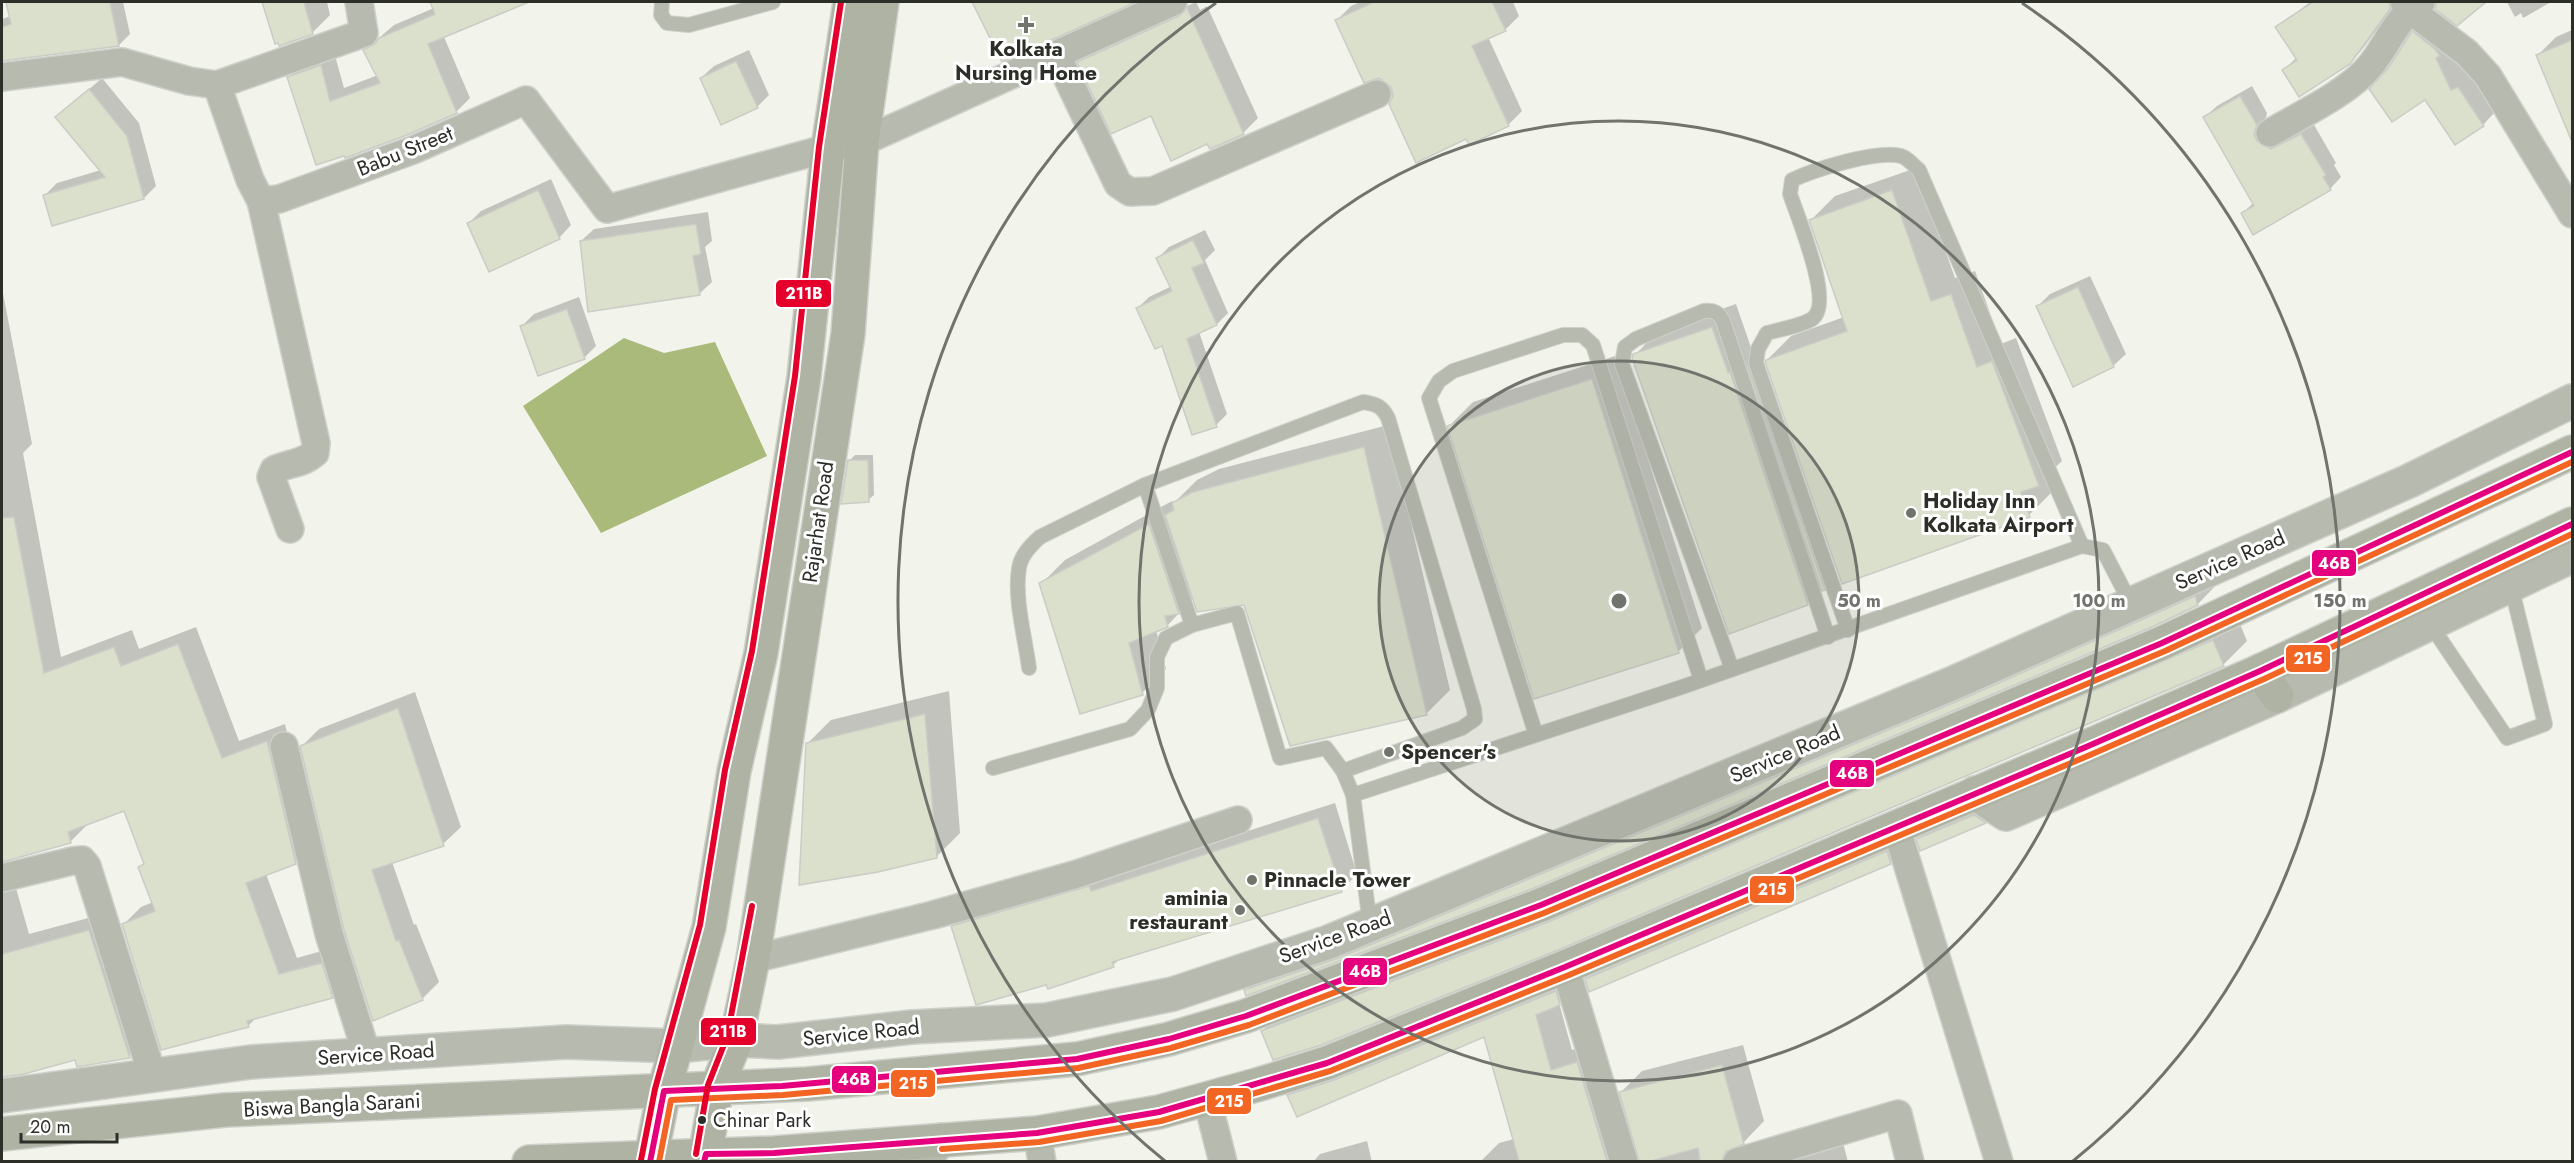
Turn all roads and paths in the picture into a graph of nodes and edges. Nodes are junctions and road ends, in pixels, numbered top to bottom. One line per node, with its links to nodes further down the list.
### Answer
1 (359, 2): 10 (street)
2 (662, 2): 3 (lane)
3 (773, 2)
4 (850, 2): 14 (main road, Rajarhat Road)
5 (882, 2): 13 (main road, Rajarhat Road)
6 (1173, 2): 8 (street)
7 (2411, 4): 12 (street); 16 (street)
8 (1057, 56): 11 (street); 13 (street)
9 (2, 77): 10 (street)
10 (217, 85): 15 (street)
11 (1377, 94)
12 (2270, 132)
13 (861, 142): 14 (street); 43 (main road, Rajarhat Road)
14 (828, 148): 15 (street, Babu Street); 46 (main road, Rajarhat Road)
15 (261, 201): 21 (street)
16 (2572, 214)
17 (2572, 401): 25 (street, Service Road)
18 (2572, 452): 49 (main road)
19 (1144, 485): 27 (lane); 30 (lane); 37 (lane)
20 (2572, 524): 33 (main road)
21 (290, 529)
22 (2082, 546): 25 (lane); 28 (lane); 28 (lane)
23 (2572, 556): 24 (street)
24 (2511, 586): 26 (street); 26 (lane)
25 (2132, 606): 42 (street, Service Road)
26 (2430, 624): 33 (street)
27 (1192, 625): 36 (lane); 37 (lane)
28 (1848, 630): 29 (lane)
29 (1828, 637): 31 (lane); 31 (lane)
30 (1029, 668)
31 (1732, 669): 32 (lane)
32 (1701, 680): 34 (lane); 34 (lane)
33 (2268, 683): 40 (main road)
34 (1536, 735): 38 (lane)
35 (284, 746): 47 (street)
36 (993, 768)
37 (1343, 771): 38 (lane)
38 (1353, 795): 42 (lane)
39 (1238, 820): 43 (street)
40 (1896, 827): 44 (main road); 63 (street)
41 (2, 878): 48 (street)
42 (1370, 925): 45 (street, Service Road)
43 (753, 959): 45 (main road, Rajarhat Road)
44 (1565, 967): 52 (main road); 60 (street)
45 (736, 1040): 46 (street, Service Road); 49 (main road, Rajarhat Road)
46 (677, 1046): 47 (street, Service Road); 50 (main road, Rajarhat Road)
47 (367, 1055): 48 (street, Service Road)
48 (152, 1074): 51 (street, Service Road)
49 (717, 1087): 50 (main road); 57 (main road)
50 (664, 1090): 53 (main road, Biswa Bangla Sarani); 56 (main road)
51 (2, 1096)
52 (1207, 1099): 54 (main road); 59 (street)
53 (2, 1134)
54 (1040, 1147): 55 (main road)
55 (931, 1150): 57 (main road)
56 (651, 1158): 57 (main road); 58 (main road)
57 (705, 1158)
58 (529, 1161)
59 (1223, 1161)
60 (1624, 1161)
61 (1737, 1161): 62 (street)
62 (1910, 1161)
63 (1998, 1161)

